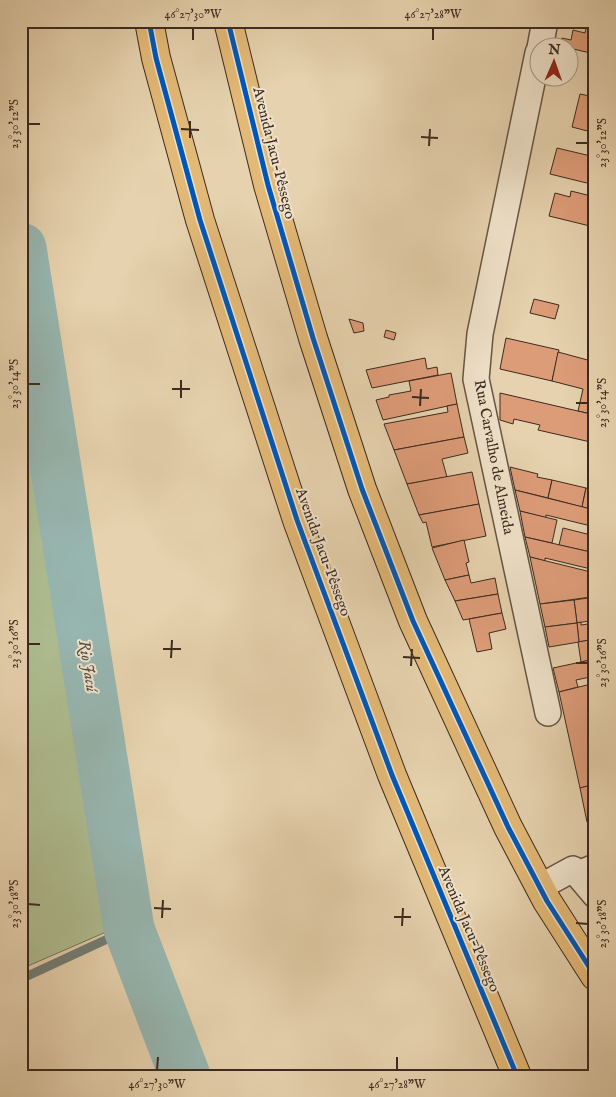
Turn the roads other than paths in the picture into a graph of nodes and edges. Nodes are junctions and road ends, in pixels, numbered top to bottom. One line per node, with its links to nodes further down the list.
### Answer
1 (149, 21): 11 (highway, Avenida Jacu-Pêssego)
2 (228, 21): 8 (highway, Avenida Jacu-Pêssego)
3 (545, 21): 4 (street)
4 (542, 38)
5 (531, 88): 6 (street, Rua Carvalho de Almeida)
6 (548, 713)
7 (584, 865): 8 (street); 9 (street)
8 (540, 887): 10 (highway, Avenida Jacu-Pêssego)
9 (595, 895)
10 (595, 976)
11 (517, 1076)

